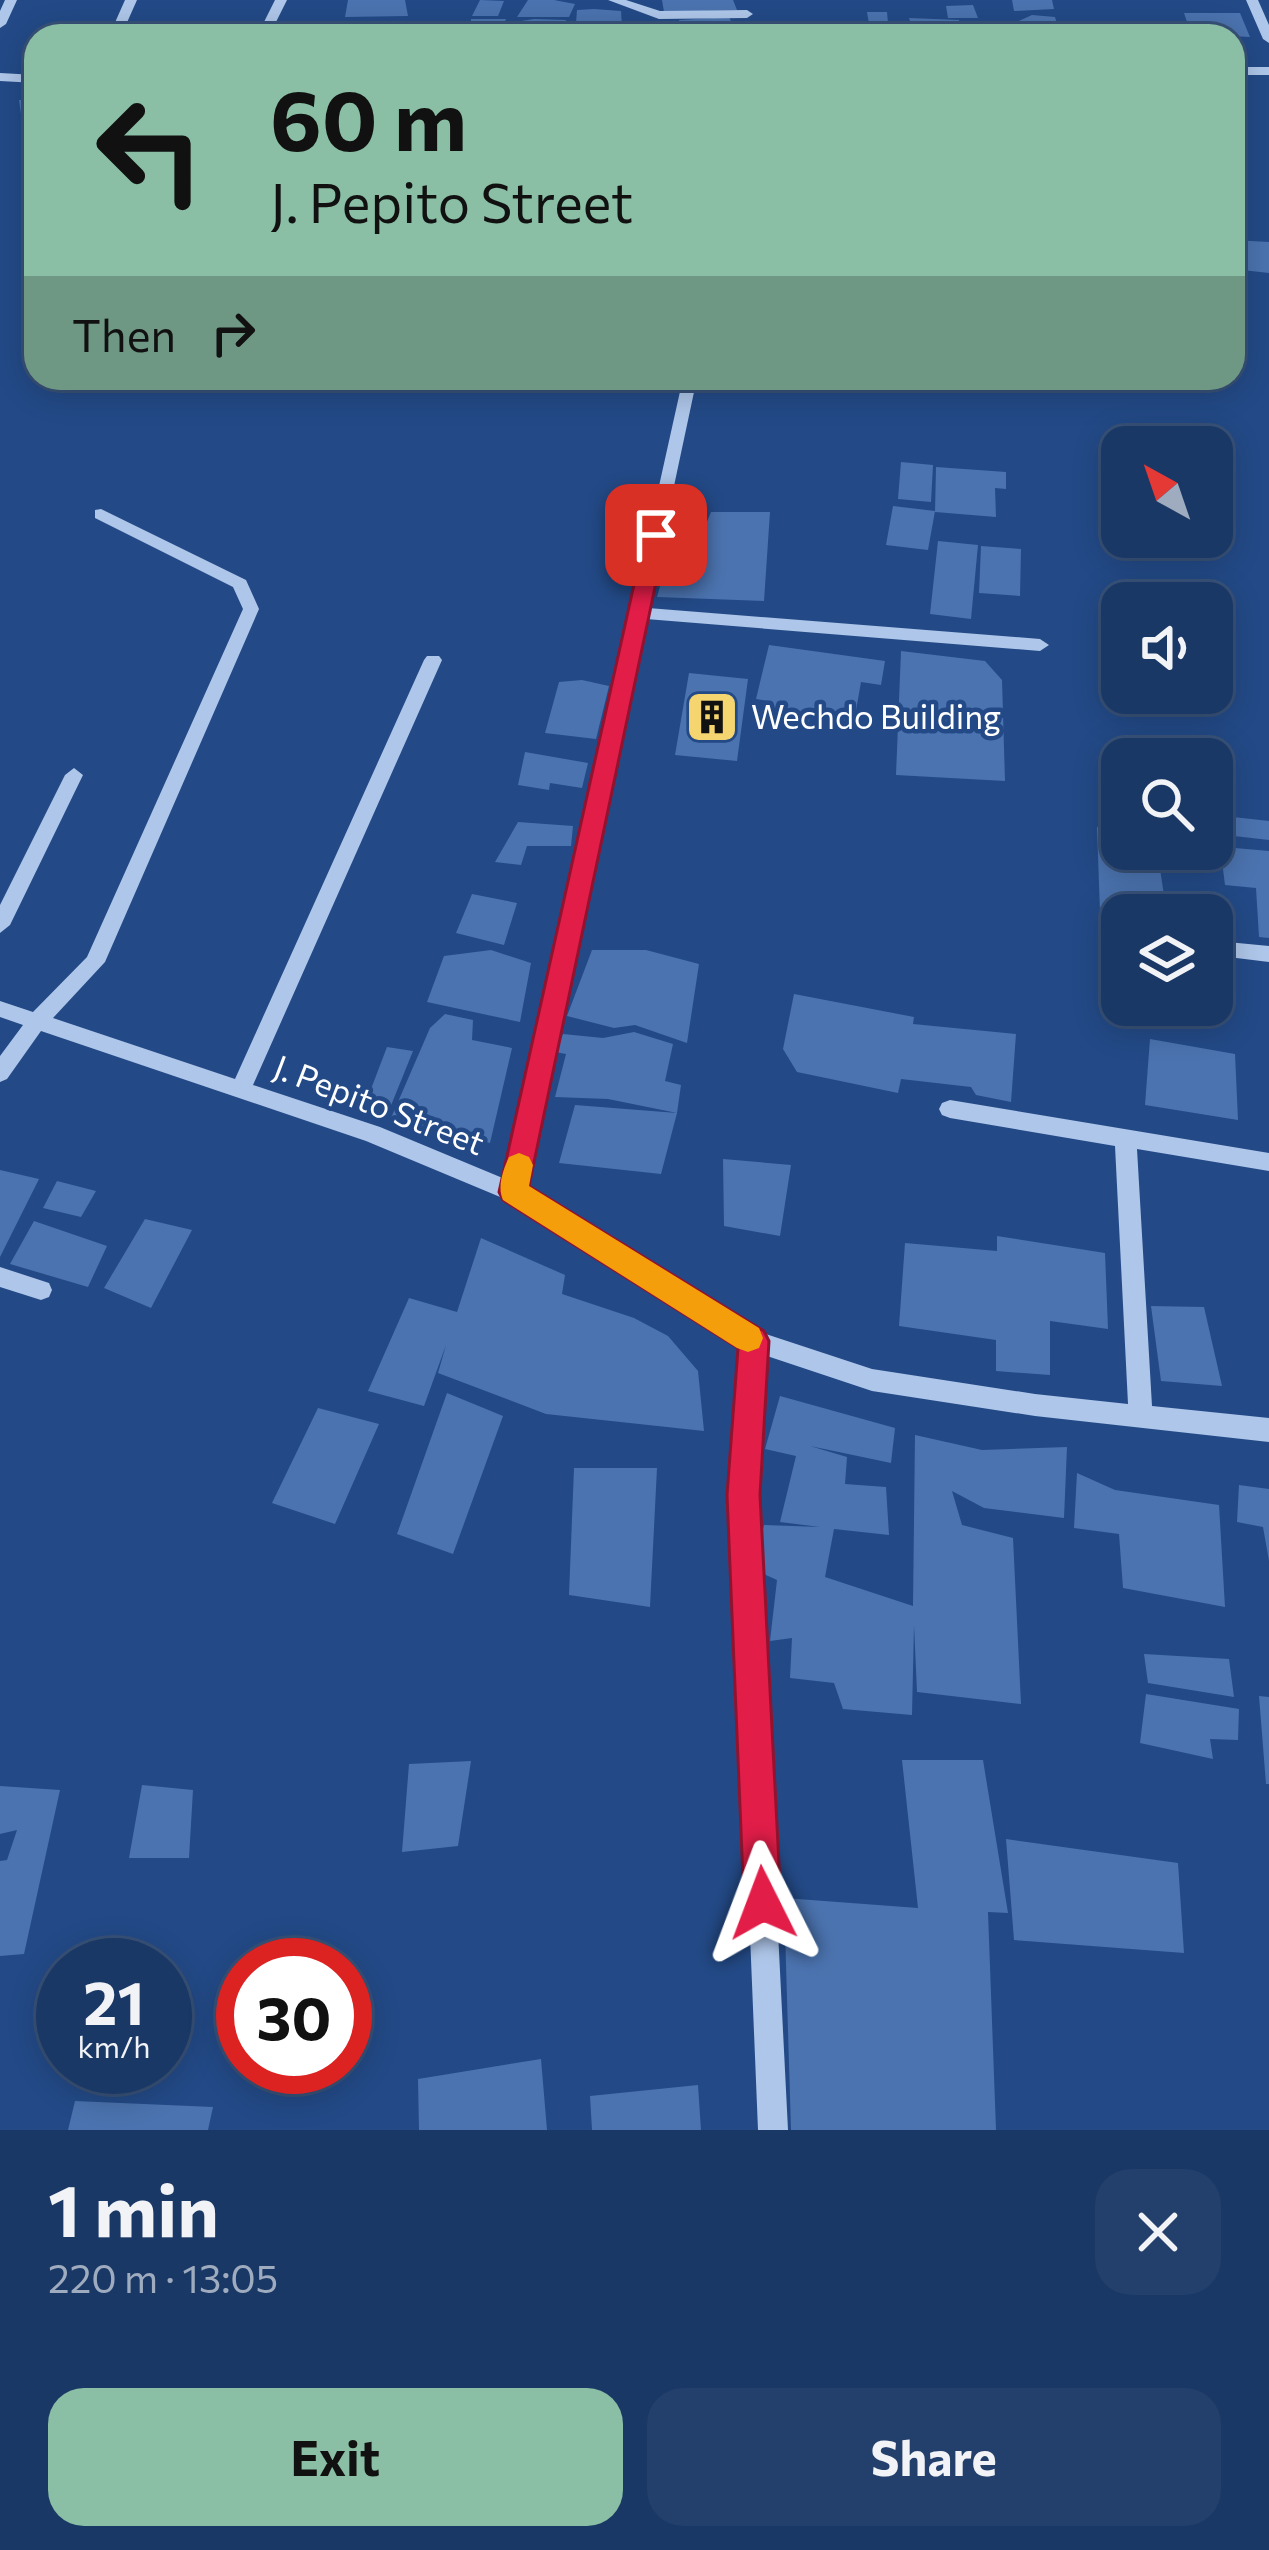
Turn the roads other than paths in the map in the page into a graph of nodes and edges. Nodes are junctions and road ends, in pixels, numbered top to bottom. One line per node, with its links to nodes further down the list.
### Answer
1 (11, 0): 5 (street)
2 (614, 0): 4 (street)
3 (1252, 0): 6 (street)
4 (746, 7)
5 (0, 24)
6 (1269, 39)
7 (687, 390): 9 (street)
8 (101, 514): 17 (street)
9 (639, 613): 10 (street); 23 (street)
10 (1040, 645)
11 (433, 660): 19 (street)
12 (74, 775): 13 (street)
13 (0, 925)
14 (1233, 951): 15 (street)
15 (1269, 954)
16 (0, 1009): 17 (street, J. Pepito Street)
17 (37, 1021): 18 (street); 19 (street, J. Pepito Street)
18 (0, 1073)
19 (241, 1089): 23 (street, J. Pepito Street)
20 (950, 1109): 21 (street)
21 (1125, 1136): 22 (street); 27 (street)
22 (1269, 1162)
23 (513, 1192): 26 (street, J. Pepito Street)
24 (0, 1277): 25 (street)
25 (40, 1290)
26 (753, 1341): 27 (street, J. Pepito Street); 29 (street)
27 (1141, 1415): 28 (street, J. Pepito Street)
28 (1269, 1430)
29 (773, 2130)

